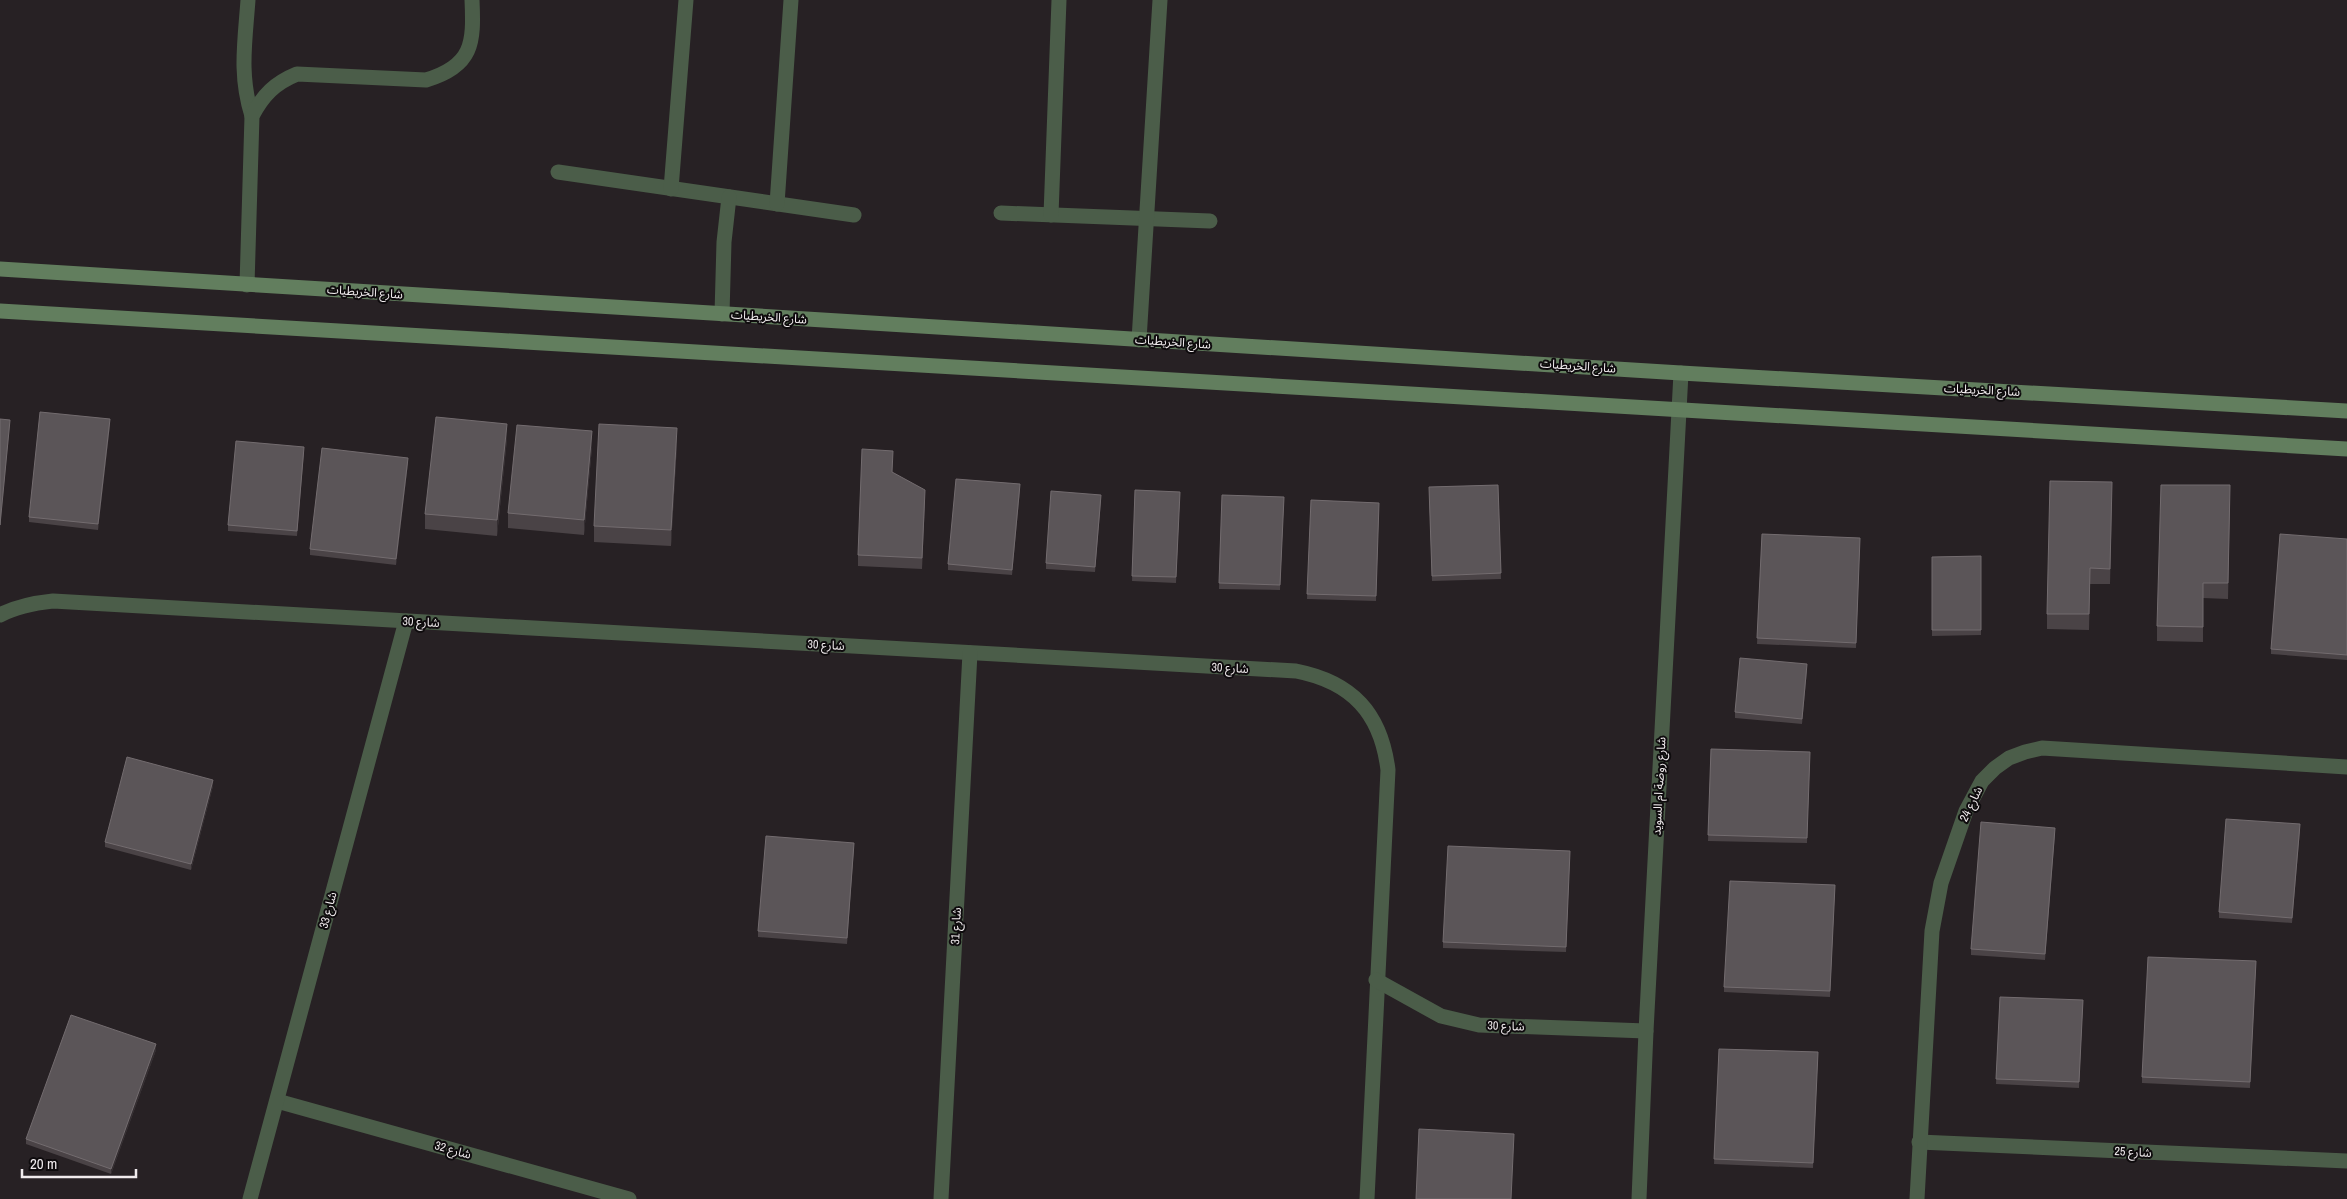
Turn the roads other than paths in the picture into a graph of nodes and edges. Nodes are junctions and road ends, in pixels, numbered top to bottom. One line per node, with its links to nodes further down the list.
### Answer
1 (248, 0): 7 (street)
2 (472, 0): 7 (street)
3 (686, 0): 9 (street)
4 (791, 0): 11 (street)
5 (1059, 0): 14 (street)
6 (1160, 0): 15 (street)
7 (252, 116): 18 (street)
8 (558, 172): 9 (street)
9 (671, 189): 10 (street)
10 (729, 197): 11 (street); 20 (street)
11 (777, 204): 13 (street)
12 (1001, 213): 14 (street)
13 (854, 215)
14 (1051, 215): 15 (street)
15 (1147, 219): 16 (street); 21 (street)
16 (1210, 222)
17 (0, 269): 18 (street, شارع الخريطيات)
18 (247, 284): 20 (street, شارع الخريطيات)
19 (0, 311): 23 (street)
20 (722, 314): 21 (street, شارع الخريطيات)
21 (1139, 340): 22 (street, شارع الخريطيات)
22 (1682, 373): 23 (street, شارع روضة ام السويد); 24 (street, شارع الخريطيات)
23 (1679, 409): 25 (street); 31 (street, شارع روضة ام السويد)
24 (2347, 411)
25 (2347, 449)
26 (0, 615): 27 (street, شارع 30)
27 (406, 621): 28 (street, شارع 30); 32 (street, شارع 33)
28 (970, 653): 30 (street, شارع 30); 37 (street, شارع 31)
29 (2347, 767): 33 (street, شارع 24)
30 (1376, 980): 31 (street, شارع 30); 38 (street, شارع 30)
31 (1646, 1031): 39 (street, شارع روضة ام السويد)
32 (277, 1101): 35 (street, شارع 33); 36 (street, شارع 32)
33 (1919, 1142): 34 (street, شارع 25); 40 (street, شارع 24)
34 (2347, 1161)
35 (250, 1199)
36 (629, 1199)
37 (941, 1199)
38 (1367, 1199)
39 (1639, 1199)
40 (1917, 1199)

